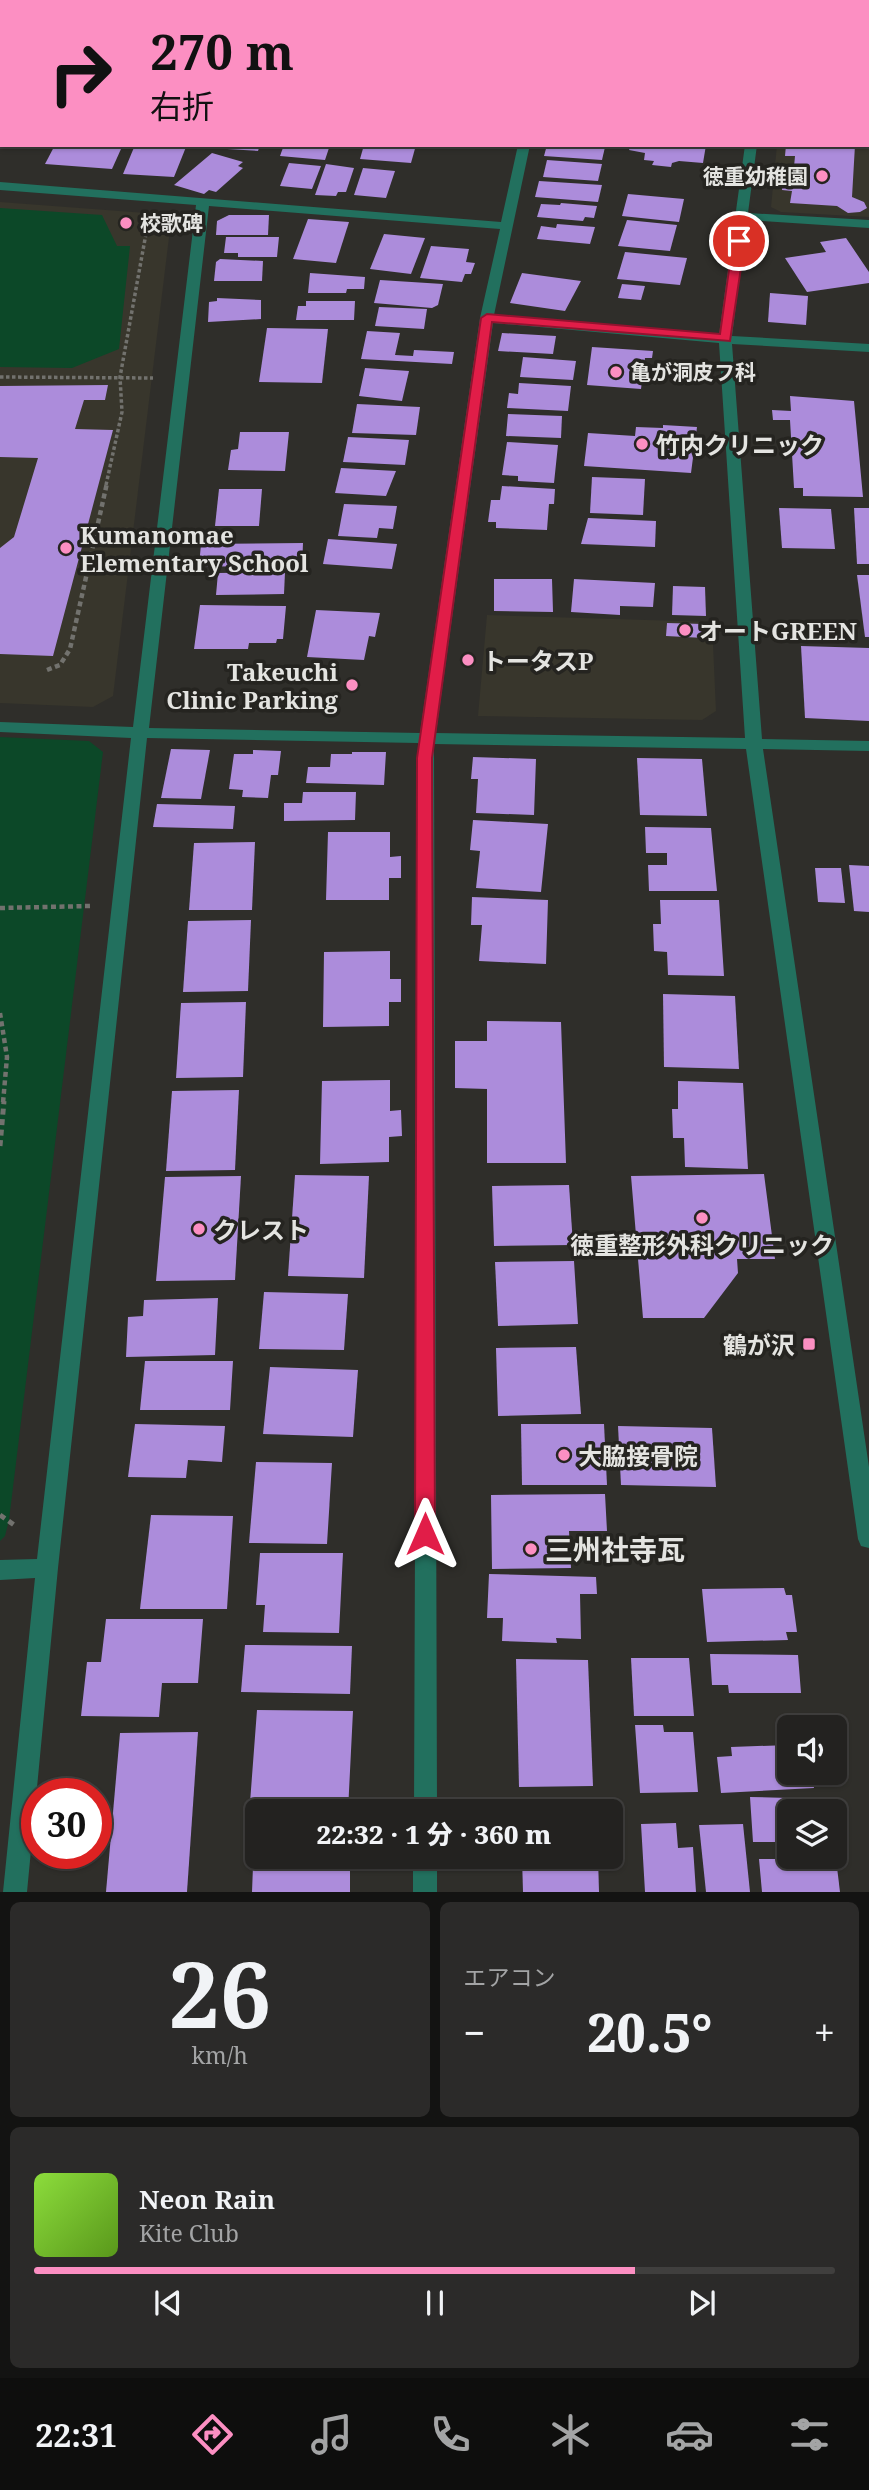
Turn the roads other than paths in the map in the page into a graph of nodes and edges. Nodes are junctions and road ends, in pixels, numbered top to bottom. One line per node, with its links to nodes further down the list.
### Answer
1 (524, 147): 7 (street)
2 (751, 147): 5 (street)
3 (0, 186): 4 (street)
4 (203, 202): 7 (street); 12 (street)
5 (743, 216): 6 (street); 9 (street)
6 (869, 224)
7 (505, 226): 8 (street)
8 (487, 318): 9 (street); 13 (street)
9 (725, 338): 10 (street); 14 (street)
10 (869, 348)
11 (0, 727): 12 (street)
12 (140, 733): 13 (street); 17 (street)
13 (426, 739): 14 (street); 19 (street)
14 (754, 744): 15 (street); 16 (street)
15 (869, 746)
16 (869, 1539)
17 (47, 1568): 18 (street); 21 (street)
18 (0, 1570)
19 (425, 1799)
20 (425, 1869): 22 (street)
21 (15, 1892)
22 (425, 1892)

